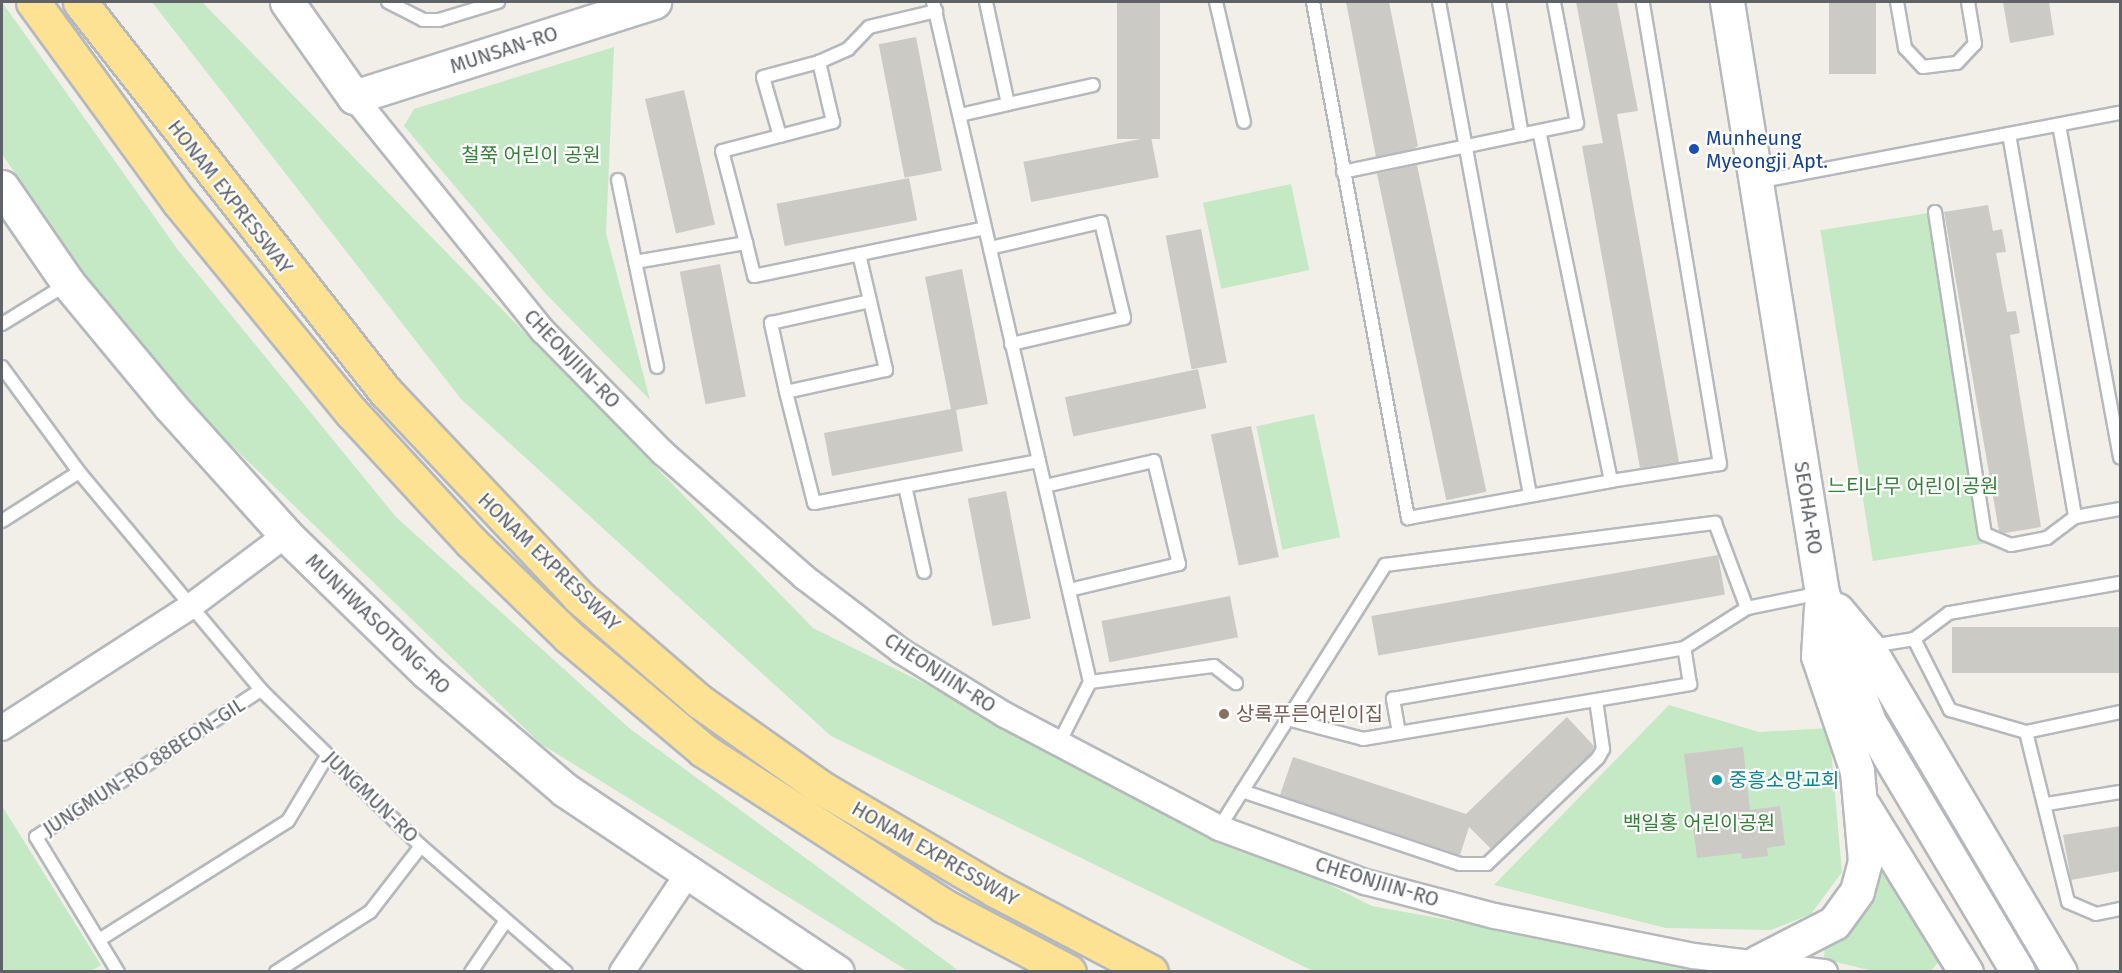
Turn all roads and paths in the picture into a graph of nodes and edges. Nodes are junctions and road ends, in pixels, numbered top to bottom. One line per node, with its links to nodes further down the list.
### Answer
1 (33, 2): 97 (highway, HONAM EXPRESSWAY)
2 (80, 2): 98 (highway, HONAM EXPRESSWAY)
3 (287, 2): 21 (street, CHEONJIIN-RO)
4 (388, 2): 5 (lane)
5 (498, 2)
6 (654, 2): 18 (street, MUNSAN-RO)
7 (986, 2): 22 (lane)
8 (1215, 2): 25 (lane)
9 (1313, 2): 32 (lane)
10 (1439, 2): 31 (lane)
11 (1499, 2): 29 (lane)
12 (1554, 2): 27 (lane)
13 (1643, 2): 52 (lane)
14 (1727, 2): 34 (street, SEOHA-RO)
15 (1898, 2): 16 (lane)
16 (1968, 2)
17 (935, 6): 19 (lane); 24 (lane)
18 (614, 8): 21 (street, MUNSAN-RO)
19 (819, 62): 30 (lane); 30 (lane)
20 (1093, 85): 22 (lane)
21 (354, 97): 78 (street, CHEONJIIN-RO)
22 (1008, 104): 24 (lane)
23 (2121, 113): 26 (lane)
24 (960, 115): 37 (lane)
25 (1244, 122)
26 (2059, 125): 28 (lane); 49 (lane)
27 (1539, 131): 29 (lane); 52 (lane)
28 (2009, 134): 34 (lane); 57 (lane)
29 (1522, 135): 31 (lane)
30 (780, 136): 38 (lane)
31 (1468, 147): 32 (lane); 55 (lane)
32 (1343, 172): 55 (lane)
33 (618, 180): 41 (lane)
34 (1756, 182): 63 (street, SEOHA-RO)
35 (2, 187): 42 (street, MUNHWASOTONG-RO)
36 (1935, 212): 57 (lane)
37 (985, 228): 39 (lane); 40 (lane)
38 (746, 243): 40 (lane); 41 (lane)
39 (990, 248): 45 (lane); 45 (lane)
40 (859, 254): 43 (lane)
41 (635, 262): 47 (lane)
42 (68, 283): 44 (lane); 59 (street, MUNHWASOTONG-RO)
43 (870, 302): 48 (lane); 48 (lane)
44 (2, 324)
45 (1011, 344): 50 (lane)
46 (2, 367): 51 (lane, JUNGMUN-RO)
47 (657, 367)
48 (786, 392): 53 (lane)
49 (2121, 457)
50 (1039, 461): 53 (lane); 54 (lane)
51 (79, 472): 58 (lane); 64 (lane, JUNGMUN-RO)
52 (1611, 481): 55 (lane)
53 (905, 486): 60 (lane)
54 (1045, 486): 62 (lane); 62 (lane)
55 (1530, 495)
56 (2121, 509): 57 (lane)
57 (2074, 517)
58 (2, 521)
59 (286, 535): 64 (street); 86 (street, MUNHWASOTONG-RO)
60 (924, 572)
61 (2121, 583): 66 (lane)
62 (1069, 590): 69 (lane)
63 (1822, 593): 65 (lane); 67 (street); 83 (street); 101 (street, SEOHA-RO)
64 (191, 606): 71 (lane, JUNGMUN-RO); 75 (street)
65 (1748, 608): 68 (lane); 74 (lane)
66 (1914, 639): 67 (lane); 76 (lane)
67 (1867, 646): 102 (street)
68 (1684, 648): 72 (lane); 77 (lane)
69 (1090, 682): 70 (lane); 78 (lane)
70 (1236, 683)
71 (261, 690): 79 (lane, JUNGMUN-RO); 89 (lane, JUNGMUN-RO 88BEON-GIL)
72 (1596, 700): 77 (lane); 80 (lane)
73 (2121, 712): 76 (lane)
74 (1287, 719): 77 (lane); 80 (lane)
75 (2, 728)
76 (2026, 732): 82 (lane)
77 (1400, 733)
78 (1058, 745): 84 (street, CHEONJIIN-RO)
79 (327, 756): 85 (lane, JUNGMUN-RO); 89 (lane)
80 (1242, 791): 84 (lane)
81 (2121, 792): 82 (lane)
82 (2047, 804): 87 (lane)
83 (1863, 805): 90 (street); 100 (street)
84 (1219, 828): 90 (street, CHEONJIIN-RO)
85 (421, 846): 88 (lane, JUNGMUN-RO); 92 (lane)
86 (687, 874): 95 (street); 96 (street, MUNHWASOTONG-RO)
87 (2121, 909)
88 (505, 922): 93 (lane); 94 (lane, JUNGMUN-RO)
89 (99, 940): 91 (lane, JUNGMUN-RO 88BEON-GIL)
90 (1758, 962): 99 (street, CHEONJIIN-RO)
91 (118, 972)
92 (276, 972)
93 (471, 972)
94 (566, 972)
95 (622, 972)
96 (837, 972)
97 (1069, 972)
98 (1151, 972)
99 (1825, 972)
100 (1966, 972)
101 (2018, 972)
102 (2060, 972)

